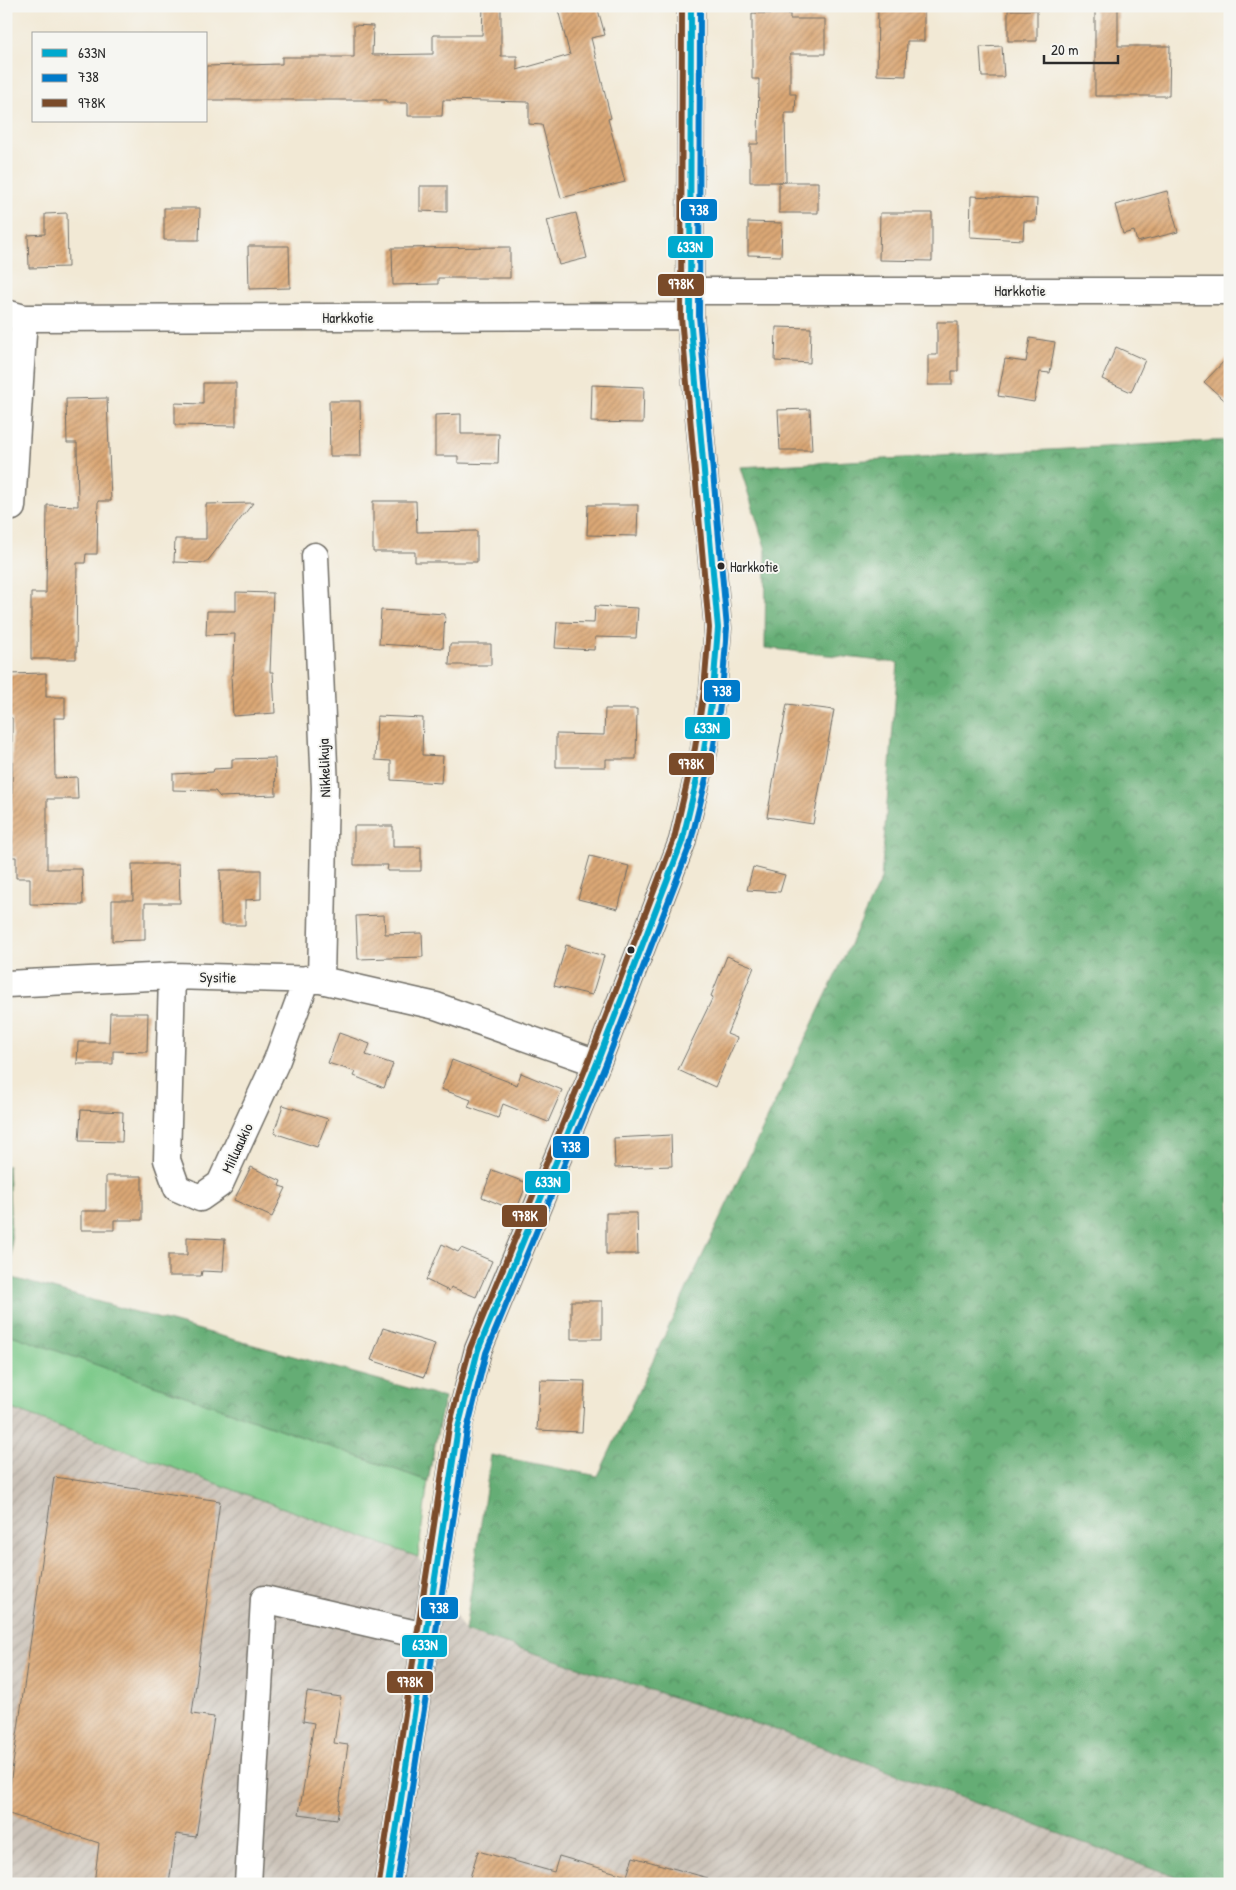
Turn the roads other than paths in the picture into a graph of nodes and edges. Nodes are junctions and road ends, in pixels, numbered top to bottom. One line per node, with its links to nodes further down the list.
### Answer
1 (691, 6): 3 (street)
2 (1230, 291): 3 (street, Harkkotie)
3 (690, 303): 4 (street, Harkkotie); 10 (street)
4 (15, 315): 5 (street)
5 (12, 507)
6 (315, 556): 8 (street, Nikkelikuja)
7 (172, 976): 8 (street, Sysitie); 8 (street, Miiluaukio); 9 (street, Sysitie)
8 (314, 980): 10 (street, Sysitie)
9 (6, 984)
10 (597, 1064): 11 (street)
11 (425, 1636): 12 (street); 13 (street)
12 (248, 1884)
13 (388, 1884)

